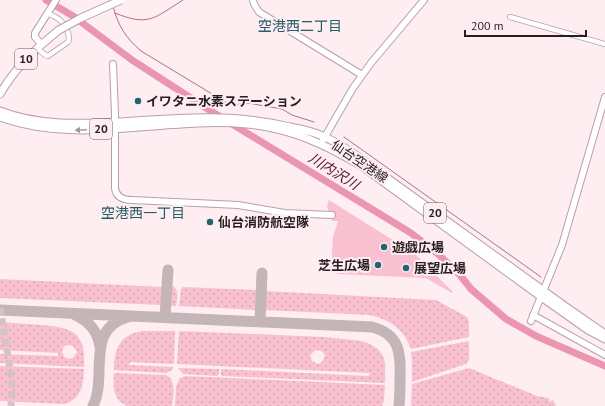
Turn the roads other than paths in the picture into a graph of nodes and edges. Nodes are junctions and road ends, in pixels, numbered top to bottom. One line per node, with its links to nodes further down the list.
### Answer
1 (121, 0): 8 (main road, 10, bridge)
2 (253, 0): 10 (street)
3 (424, 0): 10 (street)
4 (55, 2): 5 (street)
5 (48, 13): 8 (street); 8 (street)
6 (510, 17): 7 (street)
7 (605, 44)
8 (39, 46): 11 (main road, 10)
9 (112, 64): 15 (street)
10 (362, 75): 16 (street)
11 (0, 94)
12 (605, 97): 18 (street)
13 (0, 111): 15 (main road, 仙台空港線 / 20)
14 (0, 117): 15 (main road, 仙台空港線 / 20, one-way to 14)
15 (115, 125): 16 (main road, 仙台空港線 / 20); 16 (main road, 仙台空港線 / 20); 17 (street)
16 (323, 140): 18 (main road, 仙台空港線 / 20)
17 (332, 215)
18 (541, 294): 19 (main road, 仙台空港線 / 20); 20 (main road, 仙台空港線 / 20); 21 (street)
19 (605, 334)
20 (605, 339)
21 (605, 355)

